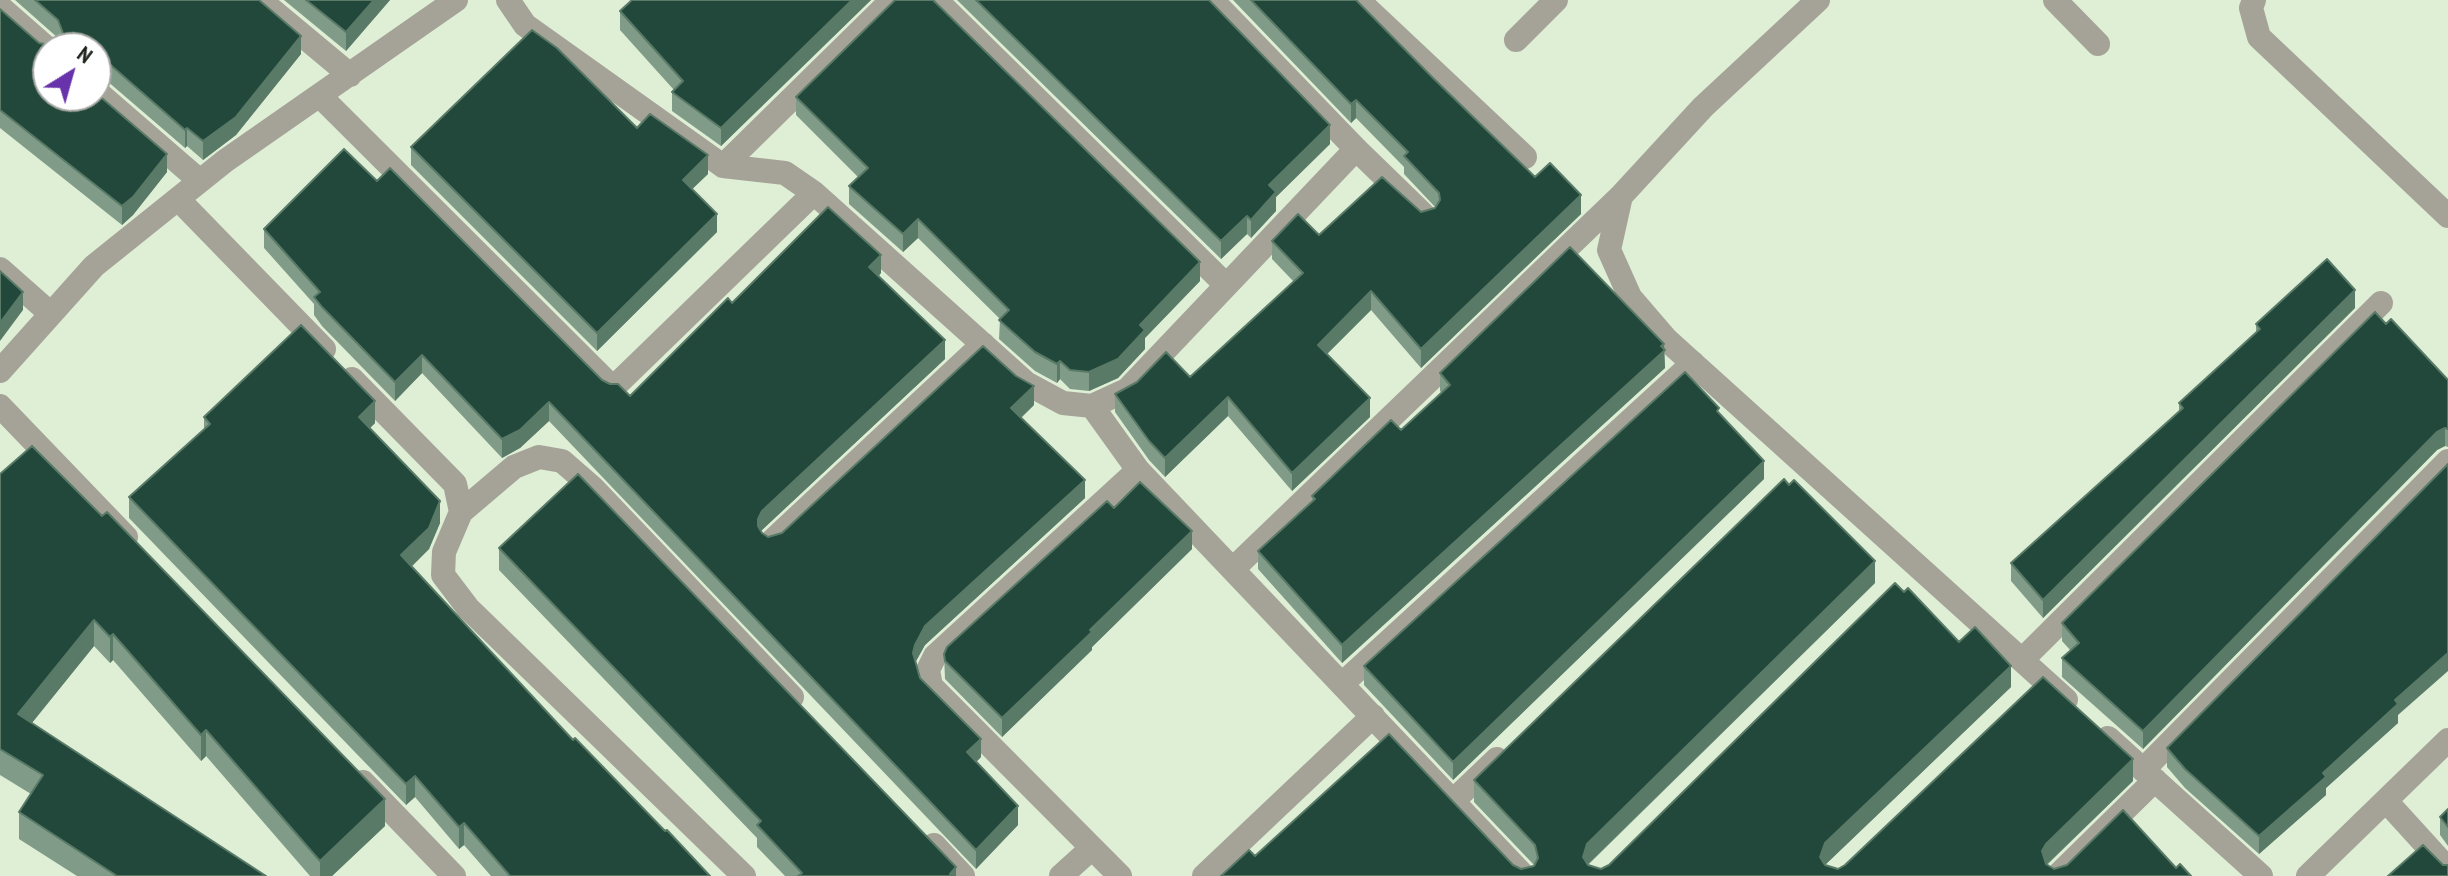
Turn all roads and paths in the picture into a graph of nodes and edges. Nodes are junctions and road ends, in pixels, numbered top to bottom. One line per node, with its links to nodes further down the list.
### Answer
1 (260, 0): 16 (street)
2 (456, 0): 16 (street)
3 (508, 0): 21 (street)
4 (892, 0): 21 (street)
5 (936, 0): 29 (street)
6 (1212, 0): 19 (street)
7 (1358, 0): 20 (street)
8 (1556, 0): 14 (street)
9 (1818, 0): 24 (street)
10 (2055, 0): 15 (street)
11 (2254, 0): 27 (street)
12 (0, 7): 13 (street)
13 (32, 35)
14 (1516, 40)
15 (2098, 44)
16 (350, 75): 17 (street)
17 (320, 96): 22 (street); 23 (street)
18 (112, 105): 22 (street)
19 (1356, 149): 26 (street); 29 (street)
20 (1525, 157)
21 (723, 166): 23 (street)
22 (200, 181): 25 (street)
23 (814, 193): 32 (street)
24 (1621, 196): 33 (street); 44 (street)
25 (178, 199): 31 (street); 41 (street)
26 (1425, 216)
27 (2448, 216)
28 (0, 269): 31 (street)
29 (1225, 284): 36 (street)
30 (2381, 303): 45 (street)
31 (51, 314): 34 (street)
32 (983, 344): 36 (street); 42 (street)
33 (1693, 363): 38 (street); 46 (street)
34 (0, 371)
35 (0, 406): 43 (street)
36 (1092, 406): 39 (street)
37 (2448, 461): 52 (street)
38 (1803, 462): 40 (street); 45 (street)
39 (1138, 470): 44 (street); 56 (street)
40 (1781, 484)
41 (461, 512): 47 (street); 60 (street)
42 (772, 541)
43 (144, 555)
44 (1234, 568): 46 (street)
45 (2022, 660): 52 (street)
46 (1342, 684): 48 (street)
47 (811, 716)
48 (1373, 716): 53 (street); 64 (street)
49 (2448, 740): 54 (street)
50 (1510, 747): 53 (street)
51 (344, 761): 59 (street)
52 (2149, 775): 66 (street); 67 (street)
53 (1453, 801): 65 (street)
54 (2387, 802): 57 (street); 58 (street)
55 (920, 830): 61 (street)
56 (1092, 848): 62 (street); 63 (street)
57 (2448, 869)
58 (2311, 875)
59 (454, 876)
60 (744, 876)
61 (963, 876)
62 (1061, 876)
63 (1120, 876)
64 (1204, 876)
65 (1524, 876)
66 (2057, 876)
67 (2261, 876)

